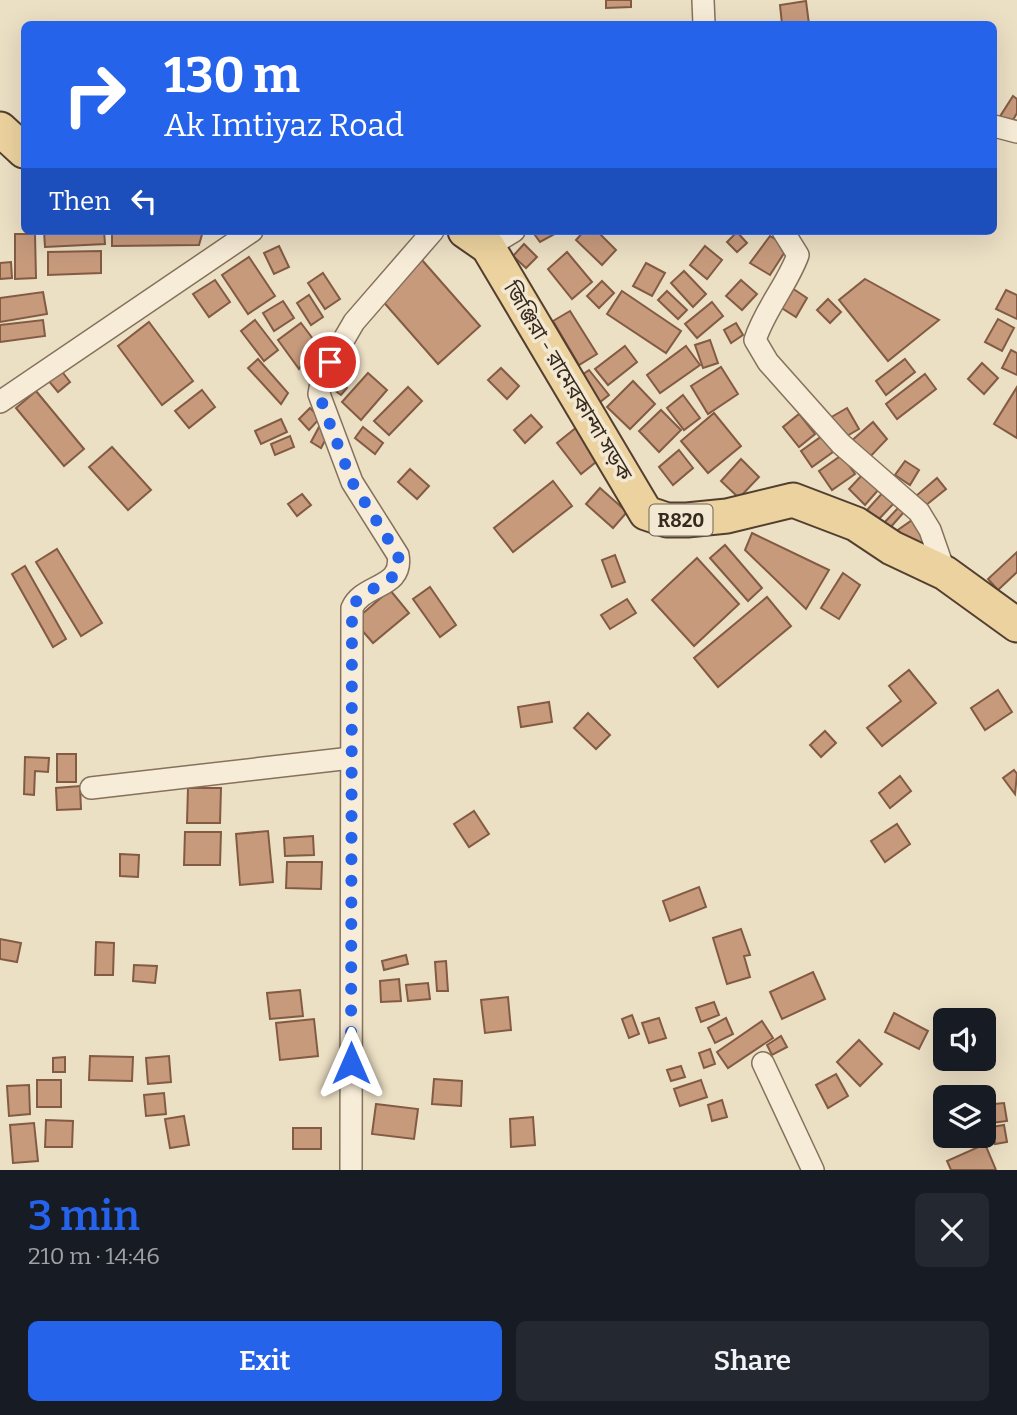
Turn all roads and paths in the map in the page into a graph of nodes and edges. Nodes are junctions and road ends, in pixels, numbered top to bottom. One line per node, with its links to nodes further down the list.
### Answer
1 (703, 0): 2 (street)
2 (704, 21)
3 (997, 127): 5 (street)
4 (0, 129): 6 (main road)
5 (1017, 132)
6 (21, 148)
7 (246, 235): 11 (street)
8 (430, 235): 14 (street)
9 (786, 235): 12 (street)
10 (489, 236): 12 (main road, জিঞ্জিরা - রামেরকান্দা সড়ক / R820)
11 (0, 402)
12 (945, 573): 13 (main road, জিঞ্জিরা - রামেরকান্দা সড়ক / R820)
13 (1017, 625)
14 (351, 758): 15 (street); 17 (street)
15 (91, 789)
16 (763, 1063): 18 (street)
17 (351, 1170)
18 (813, 1170)

